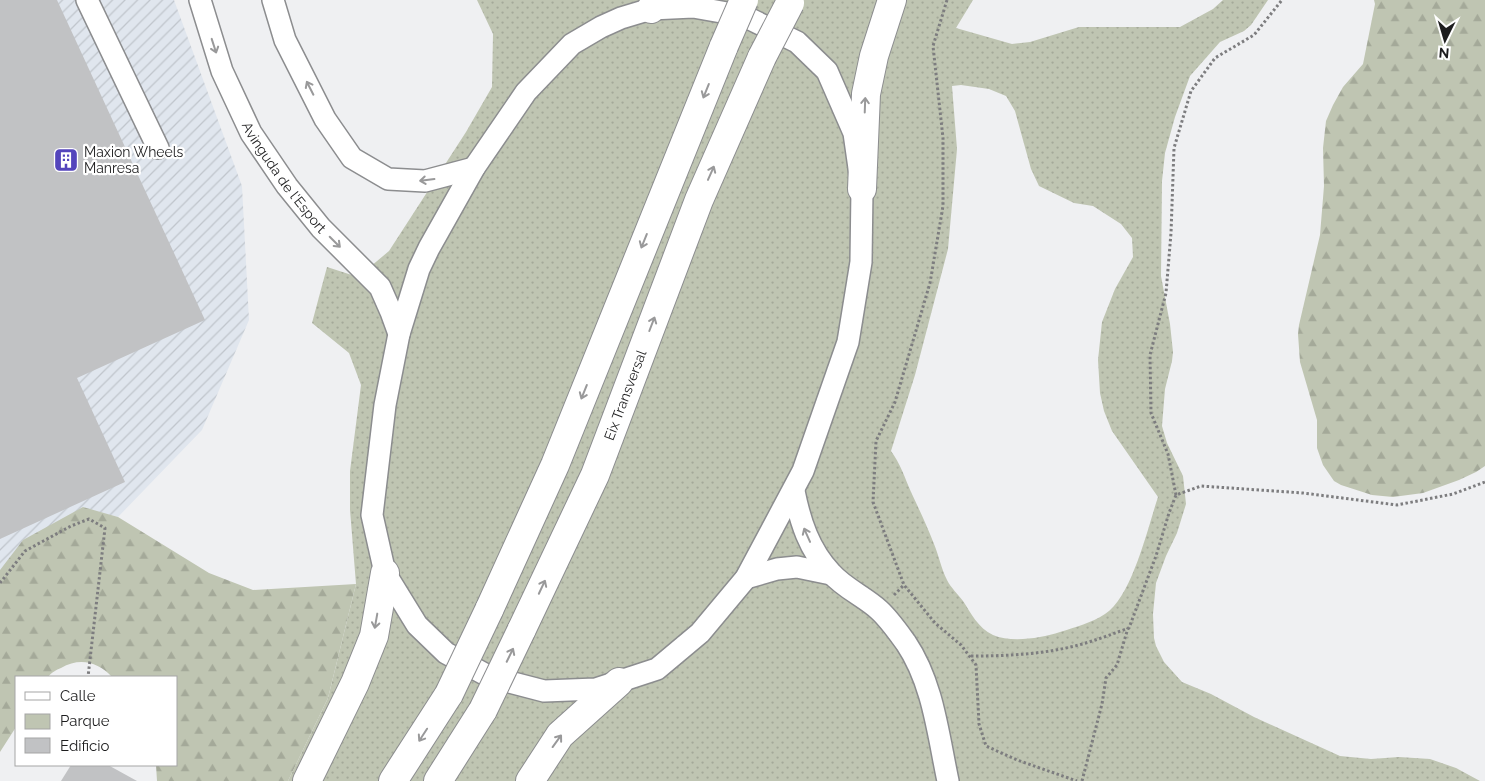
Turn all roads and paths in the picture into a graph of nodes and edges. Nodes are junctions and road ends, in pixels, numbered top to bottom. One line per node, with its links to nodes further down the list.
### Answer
1 (87, 0): 10 (street)
2 (200, 0): 13 (street, Avinguda de l'Esport, one-way to 13)
3 (273, 0): 11 (street, one-way to 3)
4 (744, 0): 26 (highway, one-way to 26, bridge)
5 (892, 0): 12 (highway, one-way to 5)
6 (947, 0): 22 (path)
7 (1282, 0): 16 (path)
8 (791, 2): 27 (highway, Eix Transversal, one-way to 8, bridge)
9 (654, 4): 11 (street); 12 (street)
10 (158, 148)
11 (474, 168): 13 (street)
12 (862, 189): 15 (street)
13 (399, 334): 17 (street)
14 (1485, 482): 16 (path)
15 (794, 491): 18 (street, one-way to 15); 19 (street)
16 (1176, 496): 21 (path)
17 (385, 573): 24 (street); 25 (highway, one-way to 25)
18 (831, 574): 19 (street); 29 (street)
19 (746, 578): 24 (street)
20 (0, 583): 23 (path)
21 (1128, 628): 22 (path); 31 (path)
22 (970, 656): 30 (path)
23 (88, 676)
24 (619, 682): 28 (highway, one-way to 24)
25 (306, 781)
26 (392, 781)
27 (438, 781)
28 (530, 781)
29 (948, 781)
30 (1076, 781)
31 (1082, 781)

